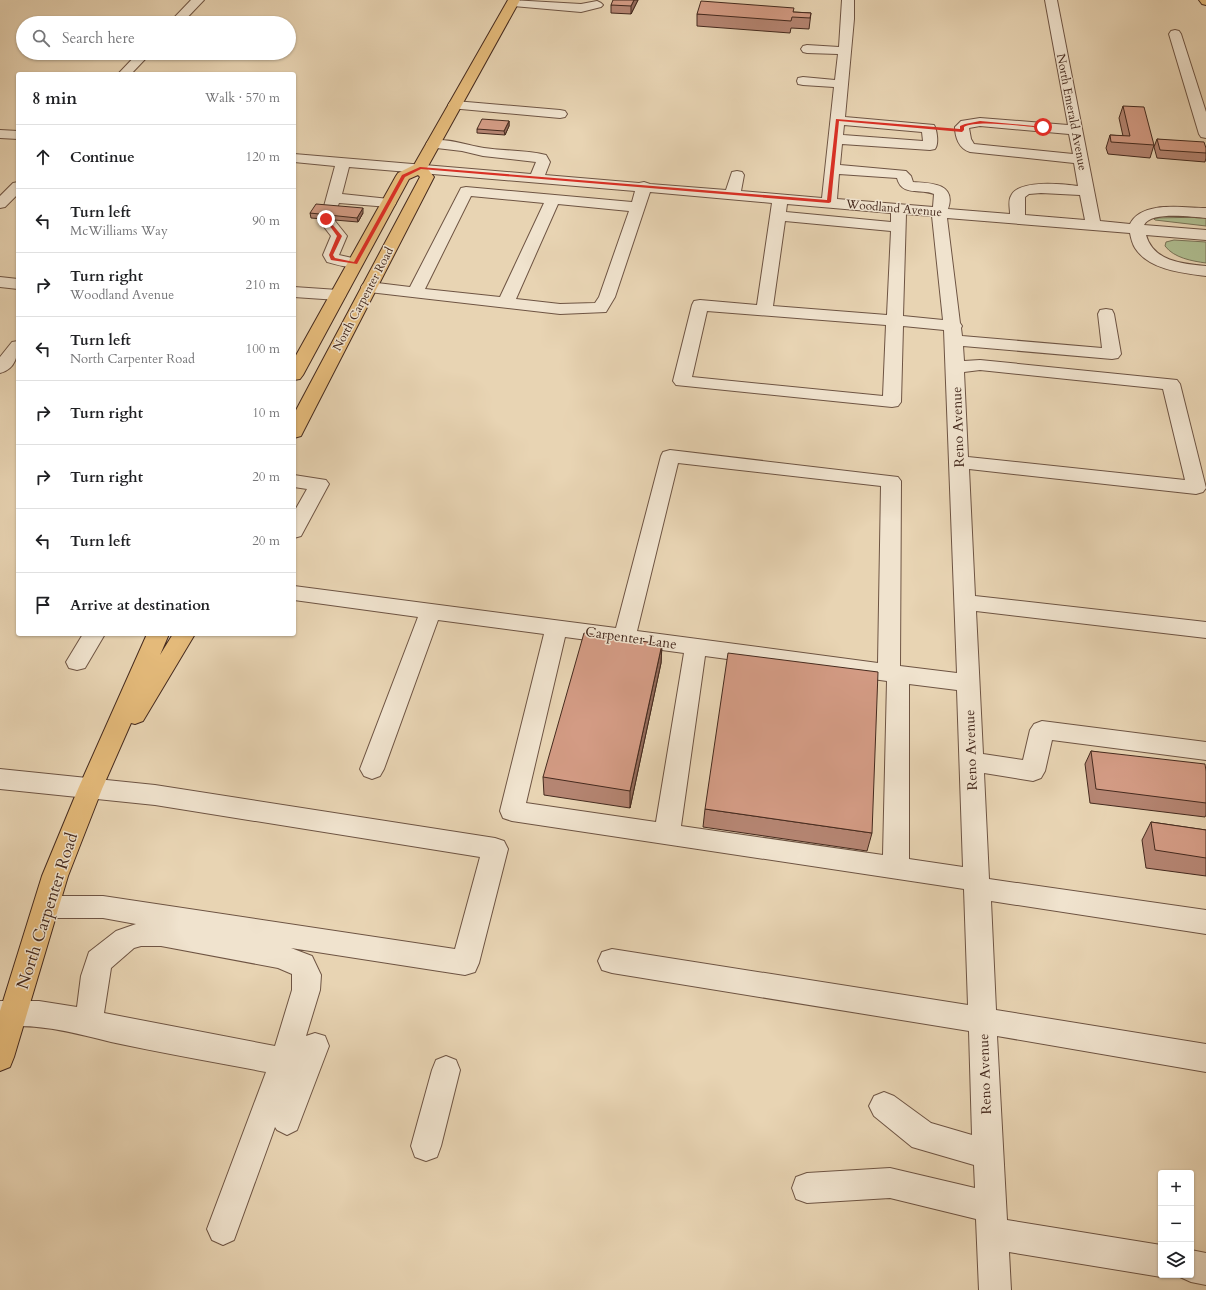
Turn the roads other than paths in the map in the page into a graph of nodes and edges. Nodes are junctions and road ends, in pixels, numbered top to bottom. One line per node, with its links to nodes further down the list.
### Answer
1 (198, 0): 6 (street)
2 (848, 0): 9 (street)
3 (1051, 0): 19 (street, North Emerald Avenue)
4 (513, 1): 5 (street); 14 (main road)
5 (597, 5)
6 (182, 16)
7 (1175, 34): 18 (street)
8 (807, 49): 9 (street)
9 (845, 52): 13 (street)
10 (138, 60): 11 (street)
11 (126, 72)
12 (803, 81): 13 (street)
13 (841, 84): 16 (street)
14 (454, 108): 15 (street); 23 (main road)
15 (560, 114)
16 (838, 120): 17 (street); 22 (street)
17 (946, 129): 19 (street); 22 (street); 25 (street)
18 (1205, 129)
19 (1076, 130): 25 (street, North Emerald Avenue)
20 (0, 134): 21 (street)
21 (16, 135)
22 (836, 139): 28 (street)
23 (433, 144): 27 (main road); 30 (street)
24 (296, 158): 26 (street, Woodland Avenue)
25 (1081, 159): 33 (street, North Emerald Avenue)
26 (344, 162): 27 (street, Woodland Avenue); 42 (street)
27 (420, 168): 30 (street, Woodland Avenue); 38 (main road, North Carpenter Road); 55 (main road, North Carpenter Road)
28 (832, 169): 37 (street); 43 (street, Reno Avenue)
29 (736, 175): 34 (street)
30 (537, 178): 31 (street, Woodland Avenue)
31 (644, 186): 34 (street, Woodland Avenue); 40 (street)
32 (16, 188): 39 (street)
33 (1087, 191): 46 (street); 47 (street, North Emerald Avenue)
34 (733, 194): 35 (street, Woodland Avenue)
35 (780, 198): 37 (street, Woodland Avenue); 45 (street)
36 (553, 199): 40 (street); 57 (street); 59 (street)
37 (829, 202): 41 (street, Woodland Avenue)
38 (389, 203): 42 (street); 51 (main road, North Carpenter Road)
39 (0, 204)
40 (638, 207): 59 (street)
41 (899, 208): 43 (street, Woodland Avenue); 48 (street)
42 (330, 209): 51 (street)
43 (939, 212): 46 (street, Woodland Avenue); 63 (street, Reno Avenue)
44 (1206, 213): 49 (street)
45 (778, 216): 48 (street); 60 (street)
46 (1018, 218): 47 (street, Woodland Avenue)
47 (1093, 225): 49 (street, Woodland Avenue)
48 (898, 227): 62 (street)
49 (1136, 229): 50 (street, Woodland Avenue); 52 (street)
50 (1206, 235)
51 (355, 264): 58 (main road, North Carpenter Road)
52 (1206, 271)
53 (0, 282): 54 (street)
54 (16, 284)
55 (369, 288): 57 (street); 68 (main road, North Carpenter Road)
56 (296, 292): 58 (street)
57 (415, 293): 59 (street)
58 (335, 301): 67 (main road, North Carpenter Road); 68 (main road)
59 (506, 302)
60 (764, 310): 62 (street); 62 (street)
61 (1106, 314): 63 (street)
62 (894, 321): 63 (street)
63 (954, 333): 65 (street, Reno Avenue)
64 (16, 348): 66 (street)
65 (956, 366): 70 (street, Reno Avenue); 70 (street)
66 (0, 368)
67 (296, 370)
68 (317, 387): 69 (main road, North Carpenter Road)
69 (296, 428)
70 (959, 462): 74 (street, Reno Avenue)
71 (296, 481): 72 (street)
72 (296, 527)
73 (296, 593): 75 (street, Carpenter Lane)
74 (965, 602): 77 (street); 85 (street, Reno Avenue)
75 (431, 611): 76 (street, Carpenter Lane); 88 (street)
76 (556, 628): 81 (street, Carpenter Lane); 91 (street)
77 (1206, 630)
78 (93, 636): 83 (street)
79 (157, 636): 90 (main road, North Carpenter Road)
80 (183, 636): 90 (main road, North Carpenter Road)
81 (625, 637): 84 (street, Carpenter Lane); 84 (street)
82 (694, 656): 91 (street)
83 (77, 662)
84 (894, 673): 85 (street, Carpenter Lane); 92 (street)
85 (968, 683): 87 (street, Reno Avenue)
86 (1206, 751): 87 (street)
87 (971, 762): 93 (street, Reno Avenue)
88 (372, 769)
89 (0, 779): 90 (street)
90 (90, 789): 94 (main road, North Carpenter Road); 94 (street)
91 (667, 833): 92 (street)
92 (896, 868): 93 (street)
93 (977, 884): 95 (street); 98 (street, Reno Avenue)
94 (46, 907): 97 (main road, North Carpenter Road)
95 (1206, 922)
96 (612, 961): 98 (street)
97 (7, 1013): 99 (street); 101 (main road, North Carpenter Road)
98 (982, 1020): 102 (street); 108 (street, Reno Avenue)
99 (89, 1022): 103 (street); 103 (street)
100 (314, 1046): 106 (street)
101 (0, 1058)
102 (1206, 1058)
103 (284, 1062): 111 (street)
104 (446, 1070): 107 (street)
105 (884, 1106): 108 (street)
106 (287, 1120)
107 (426, 1146)
108 (988, 1154): 110 (street, Reno Avenue)
109 (807, 1188): 110 (street)
110 (992, 1220): 112 (street); 115 (street, Reno Avenue)
111 (223, 1230)
112 (1158, 1260)
113 (1194, 1267): 114 (street)
114 (1206, 1269)
115 (995, 1290)

